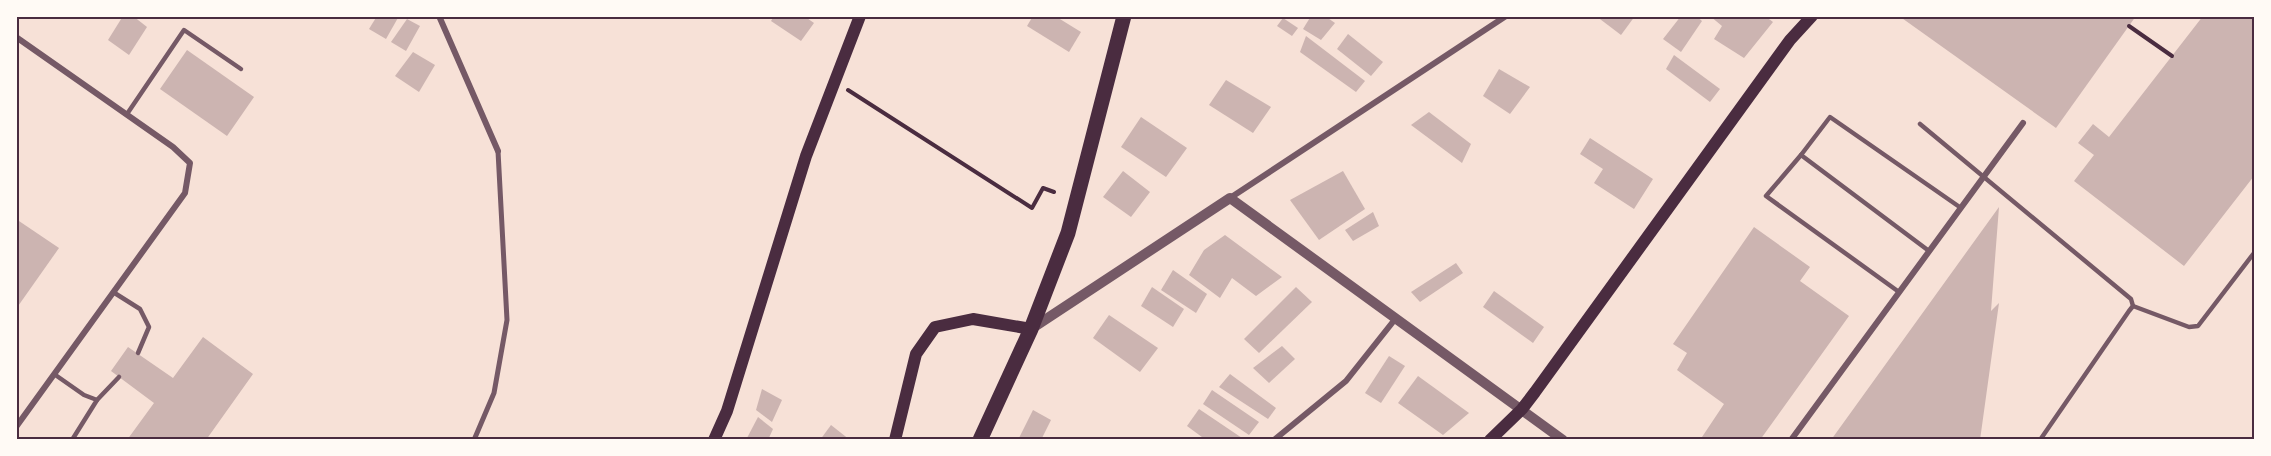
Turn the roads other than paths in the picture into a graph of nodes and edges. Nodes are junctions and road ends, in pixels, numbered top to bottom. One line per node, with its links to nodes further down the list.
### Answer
1 (439, 16): 11 (street)
2 (860, 16): 31 (main road)
3 (1124, 16): 22 (main road)
4 (1506, 16): 14 (street)
5 (1812, 16): 27 (main road)
6 (16, 37): 8 (street)
7 (241, 69): 8 (lane)
8 (127, 114): 18 (street)
9 (2023, 123): 13 (street)
10 (1920, 124): 13 (lane)
11 (498, 151): 30 (street)
12 (1801, 155): 15 (lane); 16 (lane); 19 (lane)
13 (1983, 178): 15 (street); 20 (lane)
14 (1230, 198): 21 (street); 22 (street)
15 (1961, 208): 16 (street)
16 (1929, 251): 19 (street)
17 (2254, 253): 20 (lane)
18 (112, 292): 23 (lane); 24 (street)
19 (1899, 292): 37 (street)
20 (2133, 306): 38 (lane)
21 (1396, 318): 27 (street); 34 (street)
22 (1031, 329): 32 (main road); 33 (main road)
23 (138, 353)
24 (54, 374): 26 (lane); 28 (street)
25 (119, 377): 26 (lane)
26 (97, 400): 29 (lane)
27 (1522, 409): 35 (main road); 36 (street)
28 (16, 427)
29 (72, 440)
30 (474, 440)
31 (714, 440)
32 (895, 440)
33 (980, 440)
34 (1274, 440)
35 (1490, 440)
36 (1563, 440)
37 (1791, 440)
38 (2040, 440)

